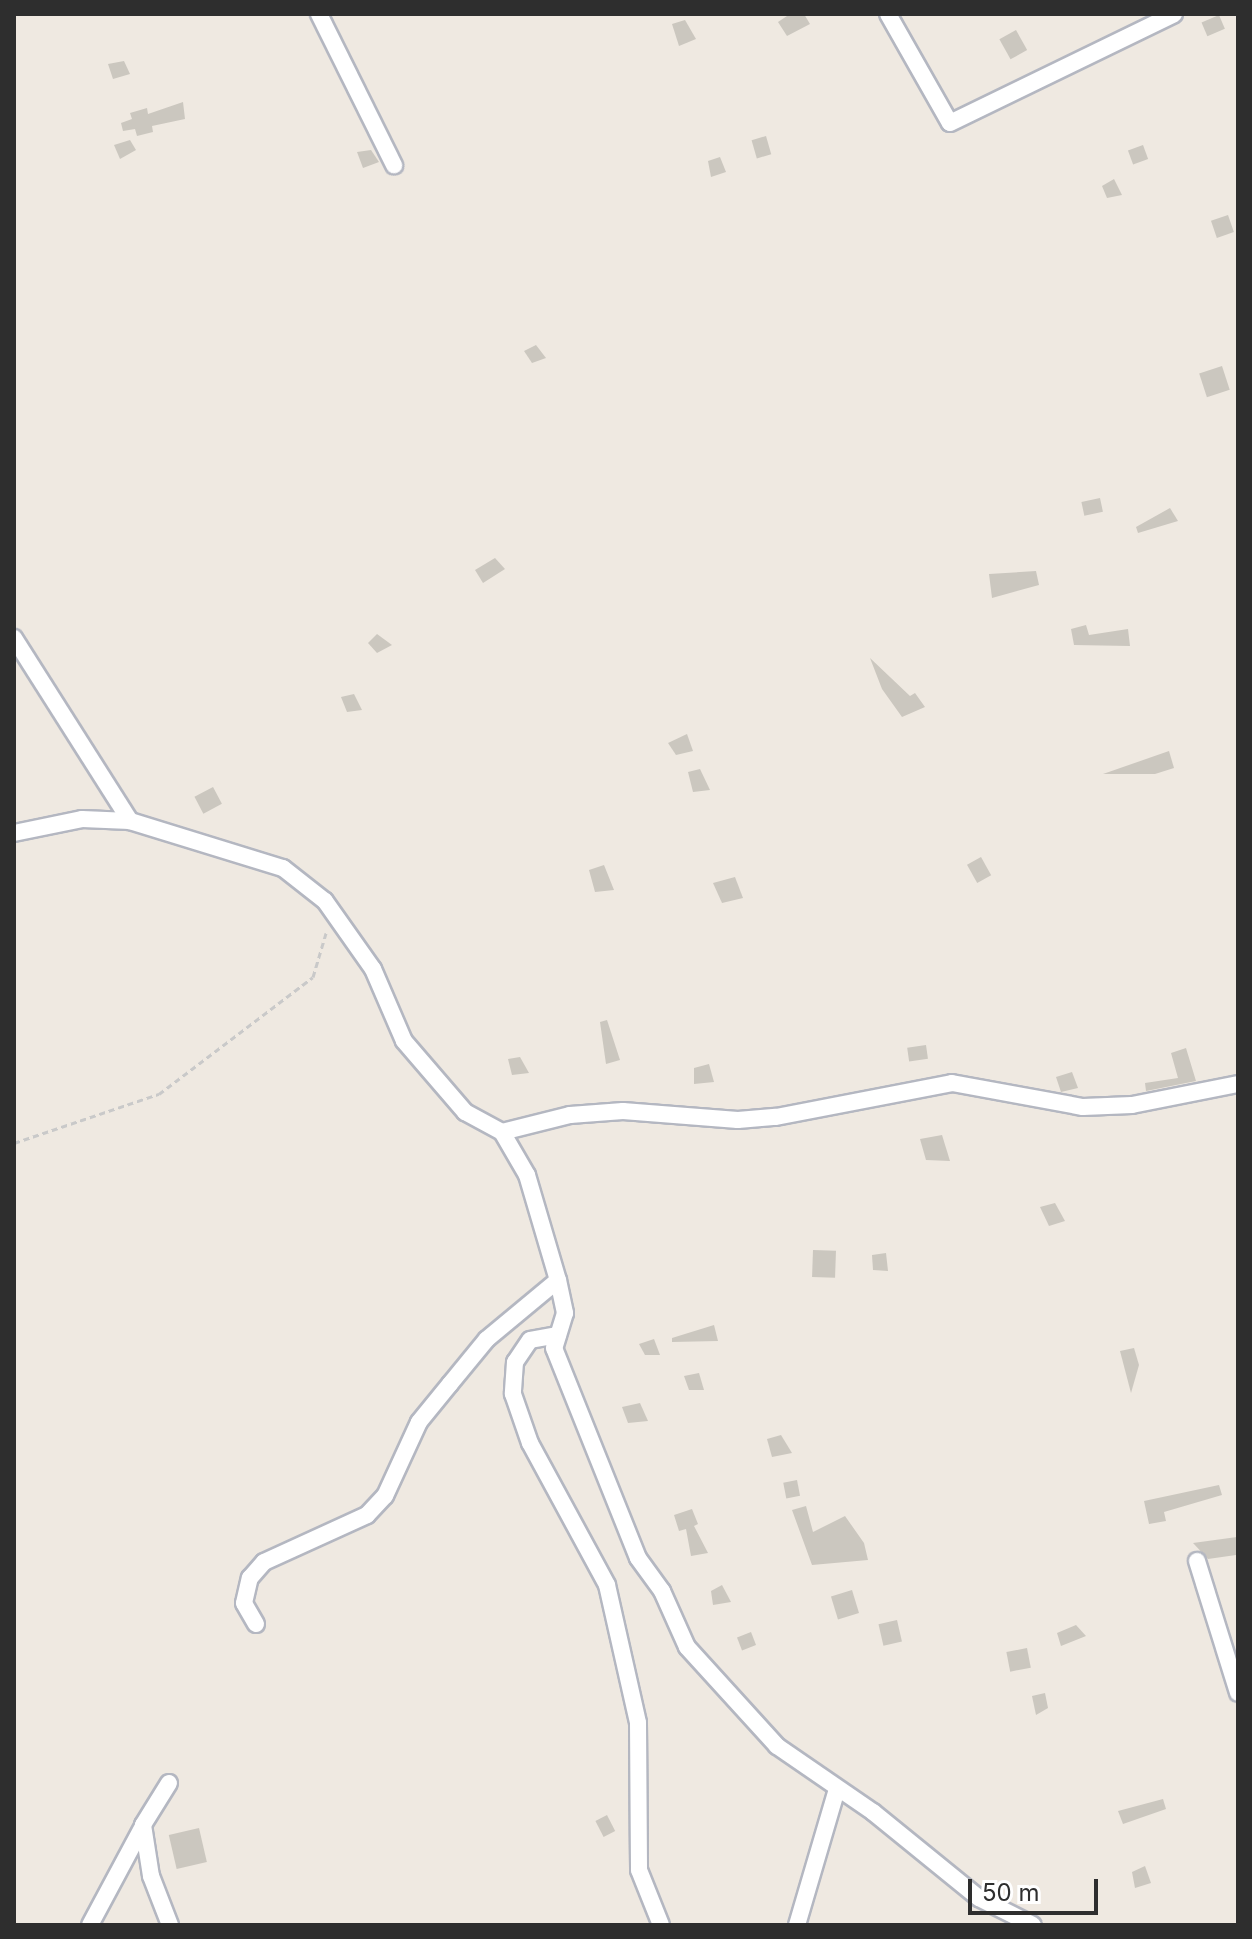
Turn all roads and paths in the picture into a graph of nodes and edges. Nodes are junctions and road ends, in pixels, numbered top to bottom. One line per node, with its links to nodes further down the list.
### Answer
1 (319, 14): 4 (street)
2 (888, 14): 3 (street)
3 (1174, 14)
4 (394, 165)
5 (14, 638): 6 (street)
6 (130, 821): 7 (street); 8 (street)
7 (14, 833)
8 (321, 898): 10 (street); 11 (path)
9 (1238, 1084): 10 (street)
10 (502, 1132): 12 (street)
11 (14, 1143)
12 (558, 1280): 13 (street); 15 (street)
13 (558, 1335): 18 (street); 22 (street)
14 (1197, 1561): 16 (street)
15 (256, 1624)
16 (1238, 1693)
17 (169, 1783): 19 (street)
18 (837, 1789): 23 (street); 24 (street)
19 (143, 1825): 20 (street); 21 (street)
20 (90, 1925)
21 (170, 1925)
22 (661, 1925)
23 (797, 1925)
24 (1033, 1925)

